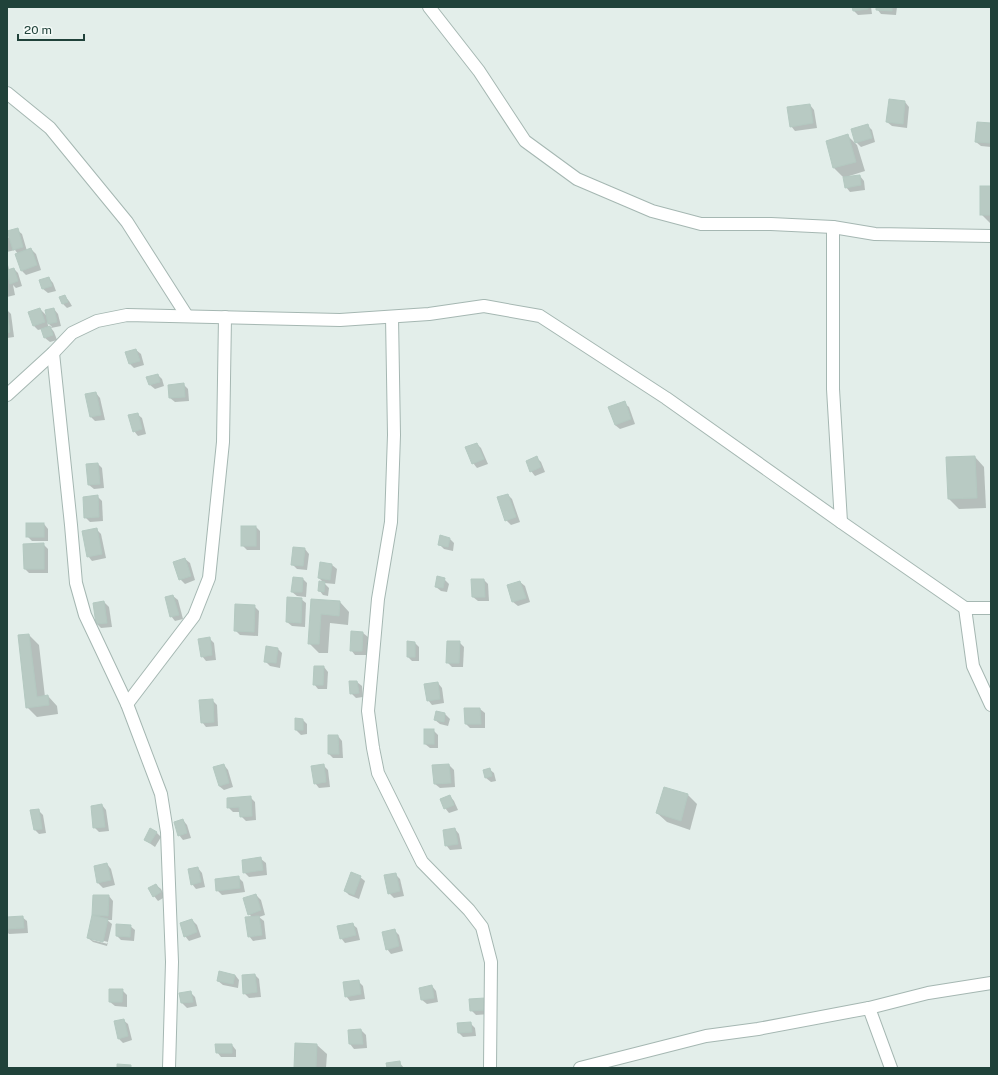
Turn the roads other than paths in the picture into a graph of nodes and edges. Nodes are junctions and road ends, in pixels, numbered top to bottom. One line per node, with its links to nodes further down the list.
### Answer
1 (429, 7): 3 (street)
2 (7, 92): 5 (street)
3 (833, 227): 4 (street); 10 (street)
4 (991, 236)
5 (187, 316): 6 (street); 8 (street)
6 (224, 317): 7 (street); 13 (street)
7 (392, 317): 10 (street); 18 (street)
8 (53, 353): 9 (street); 13 (street)
9 (7, 395)
10 (841, 522): 11 (street)
11 (965, 608): 12 (street); 14 (street)
12 (991, 608)
13 (127, 704): 17 (street)
14 (991, 705)
15 (991, 983): 16 (street)
16 (869, 1008): 19 (street); 20 (street)
17 (170, 1068)
18 (490, 1068)
19 (580, 1068)
20 (891, 1068)

